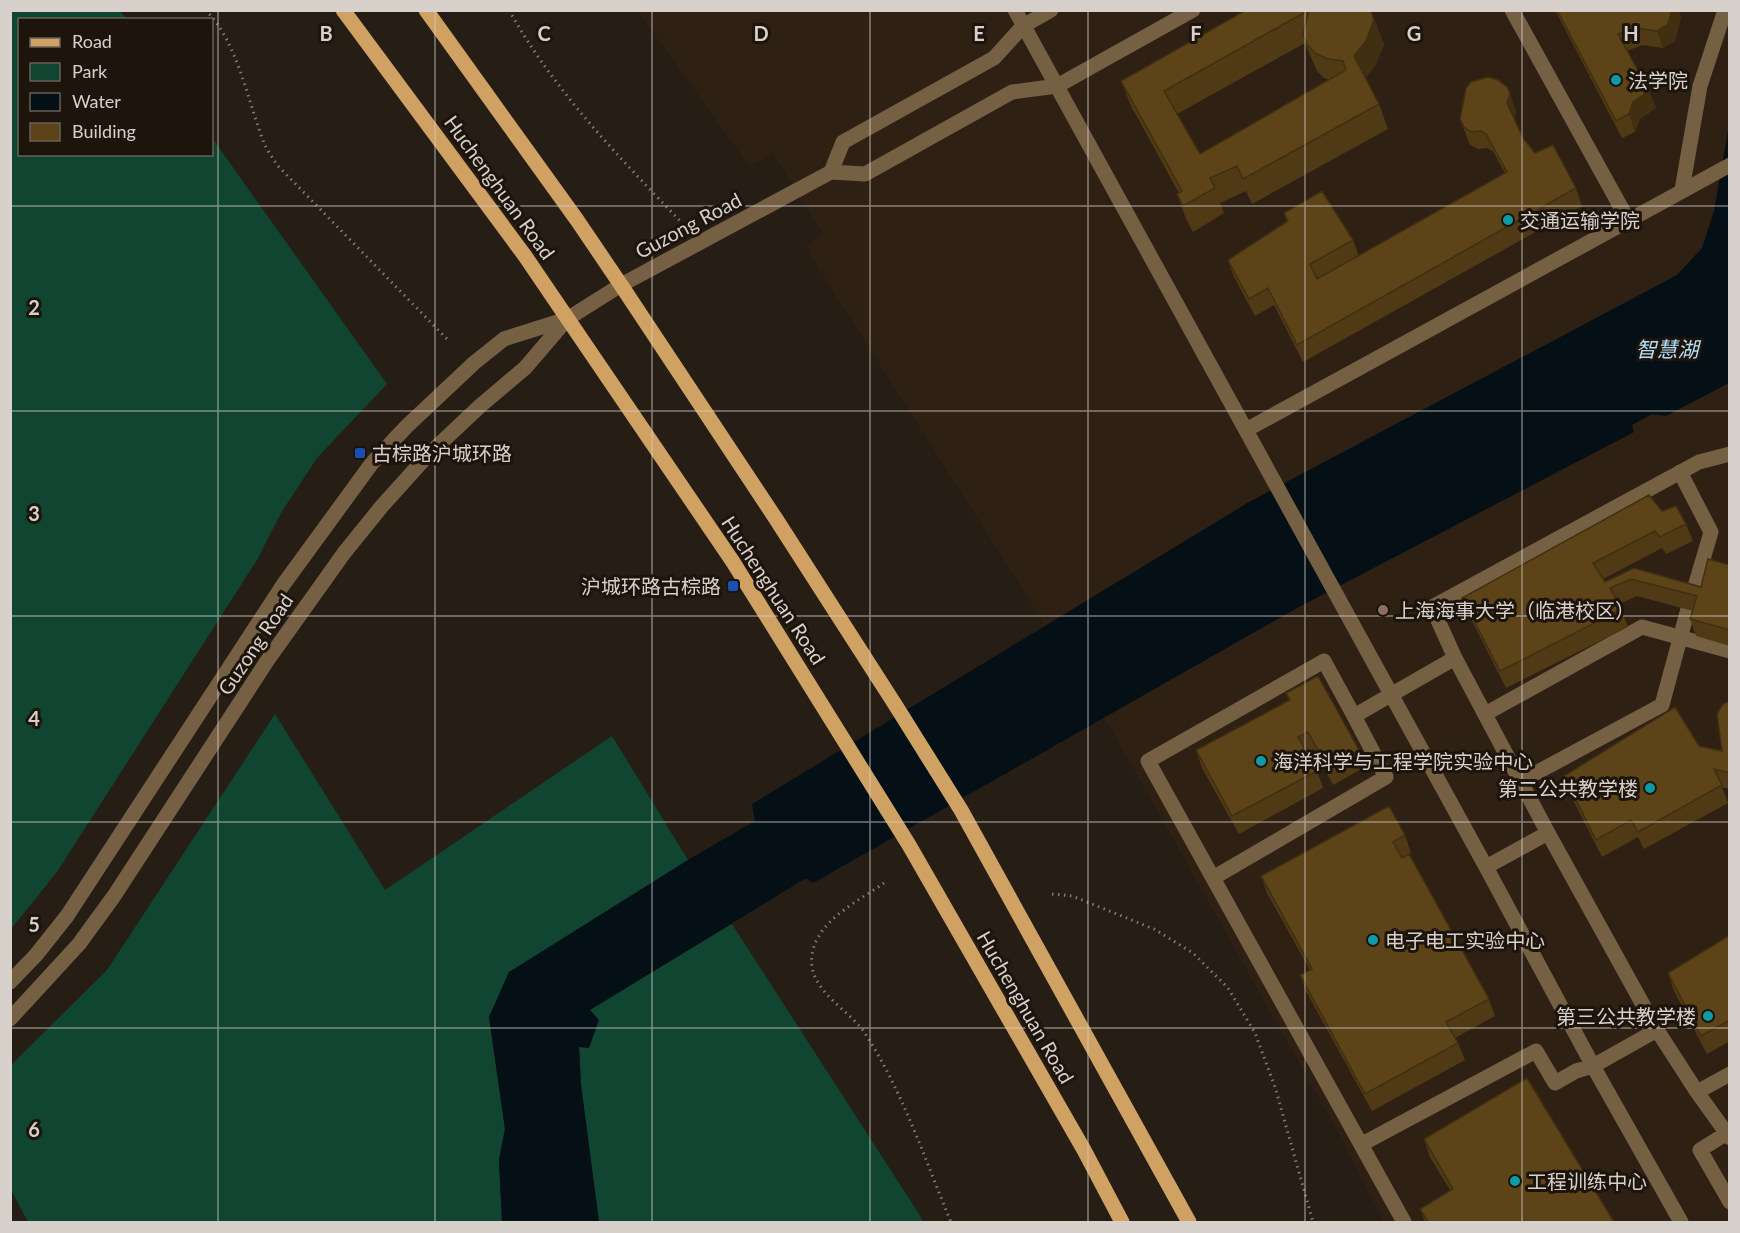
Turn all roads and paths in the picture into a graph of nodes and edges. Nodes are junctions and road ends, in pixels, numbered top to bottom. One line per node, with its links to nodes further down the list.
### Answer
1 (343, 10): 18 (main road, Huchenghuan Road)
2 (426, 10): 17 (main road, Huchenghuan Road)
3 (509, 10): 16 (path)
4 (1015, 10): 10 (street)
5 (1051, 10): 10 (street)
6 (1193, 10): 11 (street)
7 (1512, 10): 15 (street)
8 (1725, 10): 14 (street)
9 (213, 19): 19 (path)
10 (1023, 26): 11 (street); 13 (street)
11 (1057, 86): 13 (street); 20 (street)
12 (1730, 165): 14 (street)
13 (831, 172): 17 (street, Guzong Road)
14 (1682, 190): 15 (street)
15 (1628, 220): 20 (street)
16 (682, 223)
17 (621, 285): 18 (street, Guzong Road); 46 (main road, Huchenghuan Road)
18 (567, 319): 35 (street, Guzong Road); 36 (street, Guzong Road); 45 (main road, Huchenghuan Road)
19 (448, 340)
20 (1246, 430): 26 (street)
21 (1730, 454): 22 (street)
22 (1680, 472): 23 (street); 25 (street)
23 (1680, 636): 24 (street); 27 (street); 29 (street)
24 (1730, 651)
25 (1455, 658): 26 (street); 27 (street)
26 (1391, 696): 28 (street); 31 (street)
27 (1485, 714): 29 (street)
28 (1354, 716): 32 (street); 32 (street)
29 (1521, 781): 30 (street)
30 (1548, 833): 31 (street); 37 (street)
31 (1486, 867): 38 (street)
32 (1213, 878): 42 (street)
33 (885, 883): 44 (path)
34 (1052, 894): 47 (path)
35 (10, 982)
36 (10, 1019)
37 (1658, 1030): 38 (street); 40 (street)
38 (1593, 1066): 42 (street); 49 (street)
39 (1730, 1074): 40 (street)
40 (1697, 1092): 41 (street)
41 (1728, 1135): 43 (street)
42 (1362, 1144): 48 (street)
43 (1730, 1202)
44 (951, 1222)
45 (1122, 1222)
46 (1189, 1222)
47 (1313, 1222)
48 (1404, 1222)
49 (1681, 1222)

